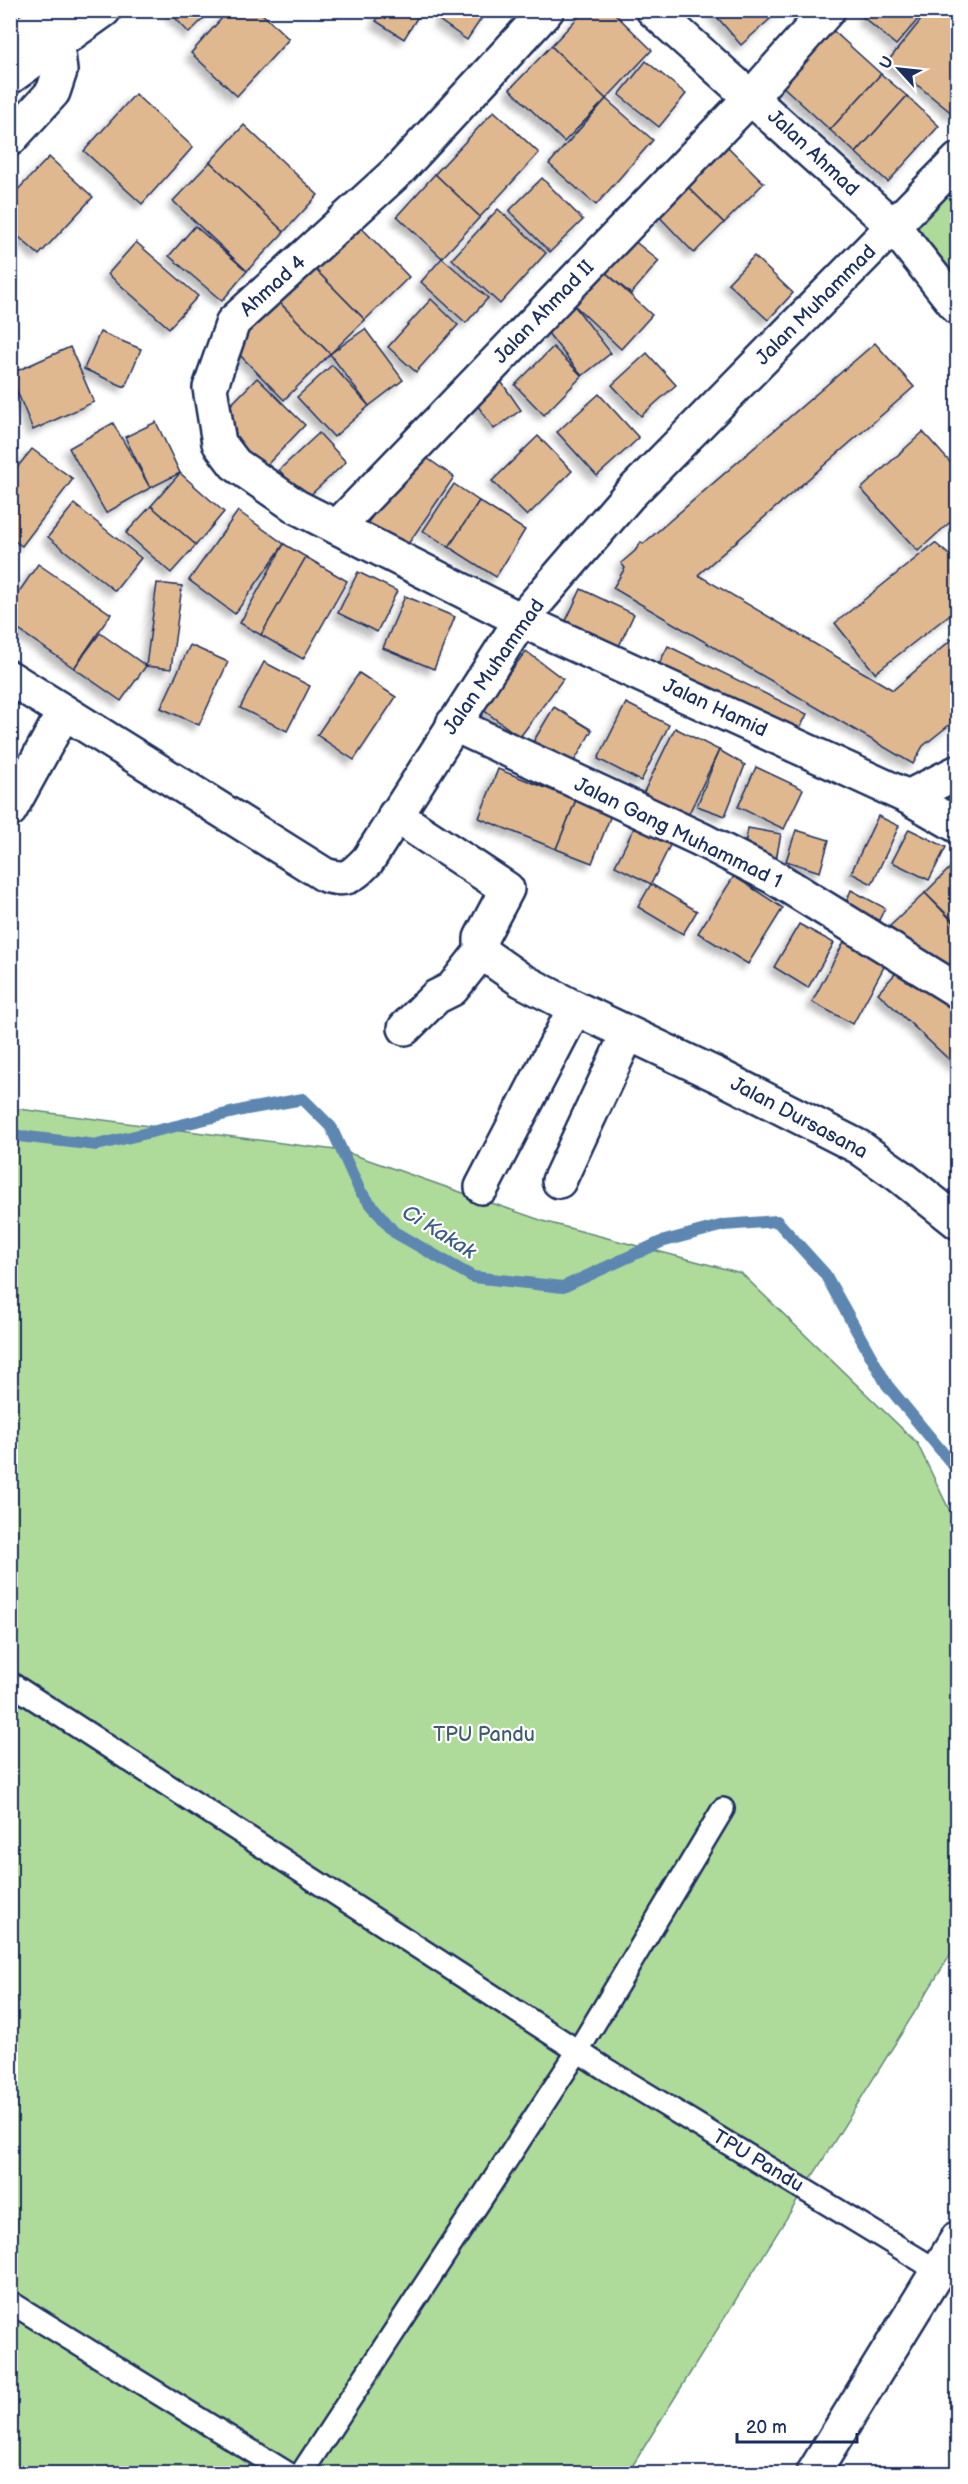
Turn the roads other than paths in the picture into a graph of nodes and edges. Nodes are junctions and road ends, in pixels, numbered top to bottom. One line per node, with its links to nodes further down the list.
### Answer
1 (59, 10): 6 (main road)
2 (104, 10): 7 (main road)
3 (547, 10): 14 (main road, Ahmad 4)
4 (653, 10): 9 (main road, Jalan Ahmad)
5 (828, 10): 9 (main road, Jalan Ahmad II)
6 (10, 42)
7 (57, 44): 8 (main road); 10 (main road)
8 (10, 77)
9 (752, 96): 12 (main road, Jalan Ahmad); 14 (main road, Jalan Ahmad II)
10 (10, 139)
11 (957, 160): 12 (main road, Jalan Muhammad)
12 (894, 227): 13 (main road, Jalan Ahmad); 15 (main road, Jalan Muhammad)
13 (957, 309)
14 (337, 527): 15 (main road, Ahmad 4)
15 (521, 620): 18 (main road, Jalan Muhammad); 20 (main road, Jalan Hamid)
16 (10, 678): 17 (main road, Jalan Muhammad)
17 (64, 712): 21 (main road); 22 (main road, Jalan Muhammad)
18 (453, 724): 22 (main road, Jalan Muhammad); 25 (main road, Jalan Gang Muhammad 1)
19 (957, 772): 20 (main road)
20 (908, 796): 23 (main road, Jalan Hamid)
21 (10, 810)
22 (395, 815): 24 (main road)
23 (957, 826)
24 (481, 952): 26 (main road, Jalan Dursasana); 27 (main road)
25 (957, 991)
26 (575, 1008): 28 (main road, Jalan Dursasana); 30 (main road)
27 (405, 1028)
28 (627, 1035): 29 (main road); 31 (main road, Jalan Dursasana)
29 (560, 1181)
30 (482, 1187)
31 (957, 1222)
32 (10, 1683): 34 (lane, TPU Pandu)
33 (723, 1809): 34 (lane)
34 (578, 2050): 36 (lane, TPU Pandu); 39 (lane)
35 (957, 2238): 36 (main road)
36 (948, 2277): 40 (main road)
37 (10, 2302): 38 (lane)
38 (289, 2474)
39 (301, 2474)
40 (813, 2474)

